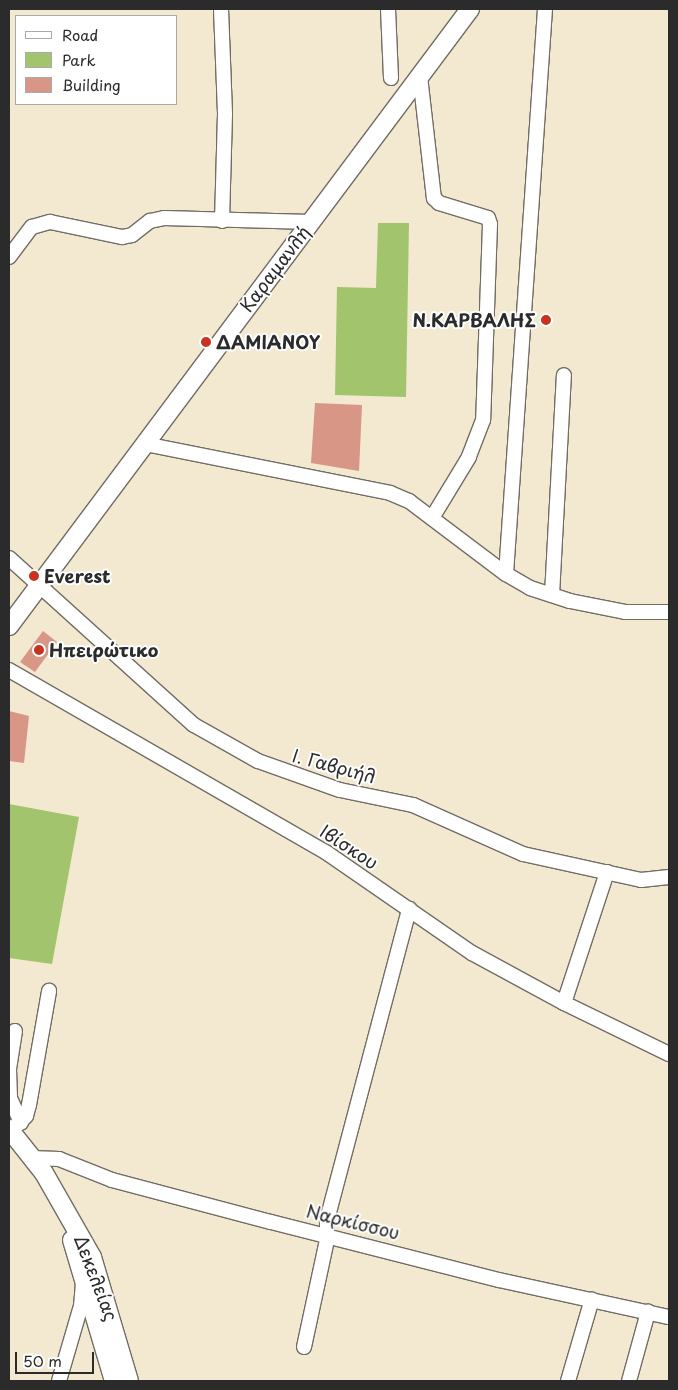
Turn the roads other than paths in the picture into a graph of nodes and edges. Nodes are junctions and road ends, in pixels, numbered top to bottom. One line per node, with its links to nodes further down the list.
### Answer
1 (221, 9): 7 (street)
2 (388, 9): 6 (street)
3 (470, 9): 5 (main road, Καραμανλή)
4 (545, 9): 14 (street)
5 (420, 76): 8 (main road, Καραμανλή); 12 (street)
6 (391, 78)
7 (222, 221): 8 (street); 9 (street)
8 (310, 222): 11 (main road, Καραμανλή)
9 (9, 257)
10 (564, 375): 16 (street)
11 (145, 444): 12 (street); 15 (main road, Καραμανλή)
12 (432, 518): 14 (street)
13 (9, 558): 15 (street, Ι. Γαβριήλ)
14 (506, 574): 16 (street)
15 (38, 586): 18 (main road, Καραμανλή); 20 (street, Ι. Γαβριήλ)
16 (552, 595): 17 (street)
17 (669, 612)
18 (9, 626)
19 (9, 670): 22 (street, Ιβίσκου)
20 (607, 872): 21 (street, Ι. Γαβριήλ); 24 (street)
21 (669, 878)
22 (409, 909): 24 (street, Ιβίσκου); 29 (street)
23 (49, 991): 27 (street)
24 (564, 1003): 26 (street, Ιβίσκου)
25 (15, 1031): 27 (street)
26 (669, 1054)
27 (12, 1130): 28 (main road, Δεκελείας)
28 (30, 1158): 29 (street, Ναρκίσσου); 30 (main road, Δεκελείας); 37 (main road, Δεκελείας)
29 (327, 1234): 31 (street, Ναρκίσσου); 34 (street)
30 (84, 1274): 35 (street); 36 (main road, Δεκελείας)
31 (592, 1300): 32 (street, Ναρκίσσου); 38 (street)
32 (648, 1312): 33 (street, Ναρκίσσου); 39 (street)
33 (669, 1317)
34 (304, 1347)
35 (59, 1381)
36 (114, 1381)
37 (130, 1381)
38 (568, 1381)
39 (630, 1381)

